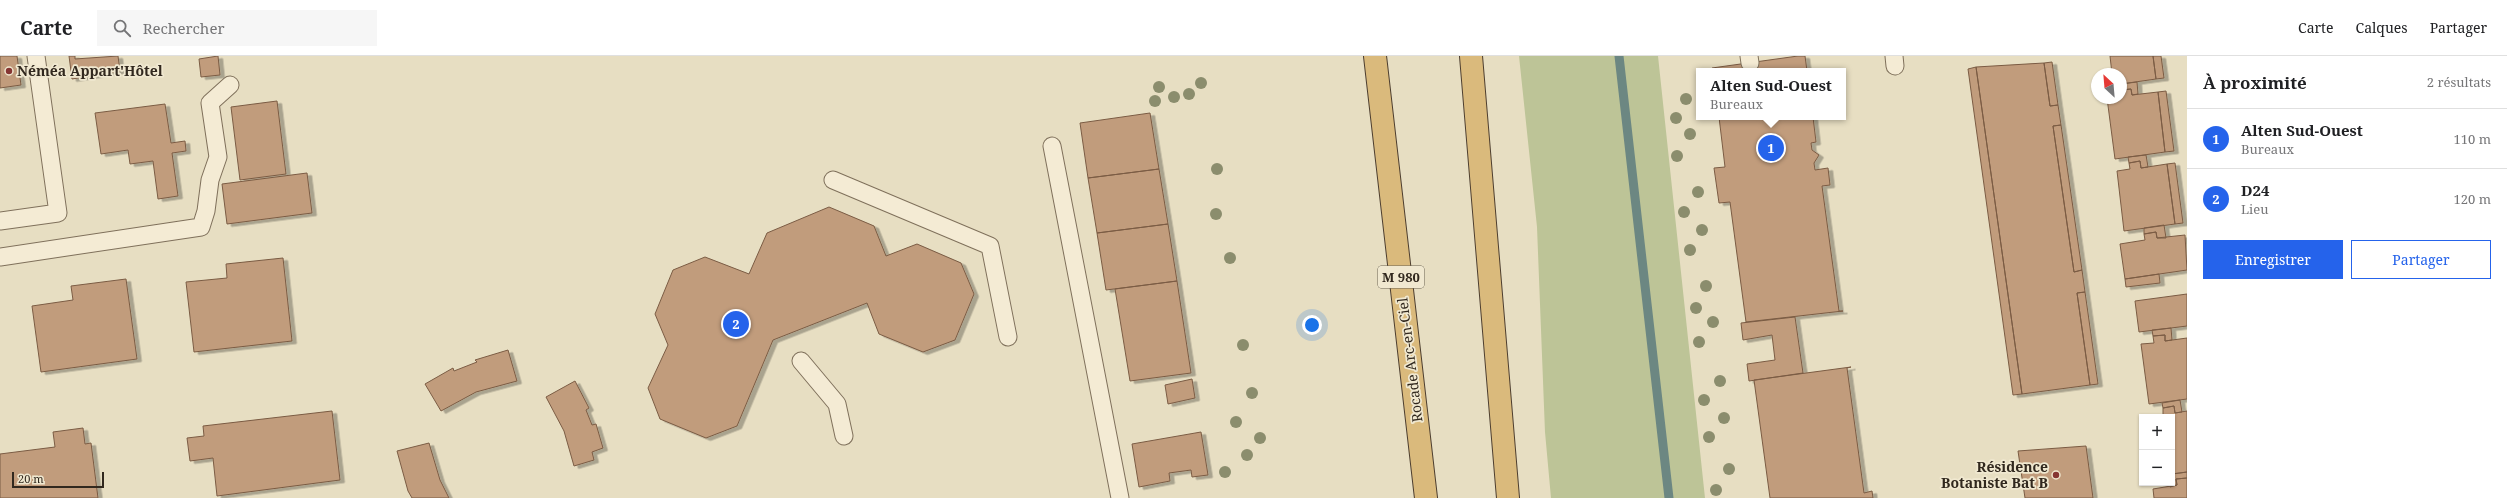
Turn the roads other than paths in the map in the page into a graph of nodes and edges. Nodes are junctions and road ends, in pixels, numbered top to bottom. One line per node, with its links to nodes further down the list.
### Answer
1 (36, 56): 7 (lane)
2 (1375, 56): 13 (highway, Rocade Arc-en-Ciel / M 980)
3 (1471, 56): 14 (highway)
4 (230, 85): 8 (lane)
5 (1052, 146): 12 (lane)
6 (832, 180): 9 (lane)
7 (0, 222)
8 (0, 257)
9 (1008, 337)
10 (801, 361): 11 (lane)
11 (844, 436)
12 (1120, 498)
13 (1426, 498)
14 (1508, 498)

